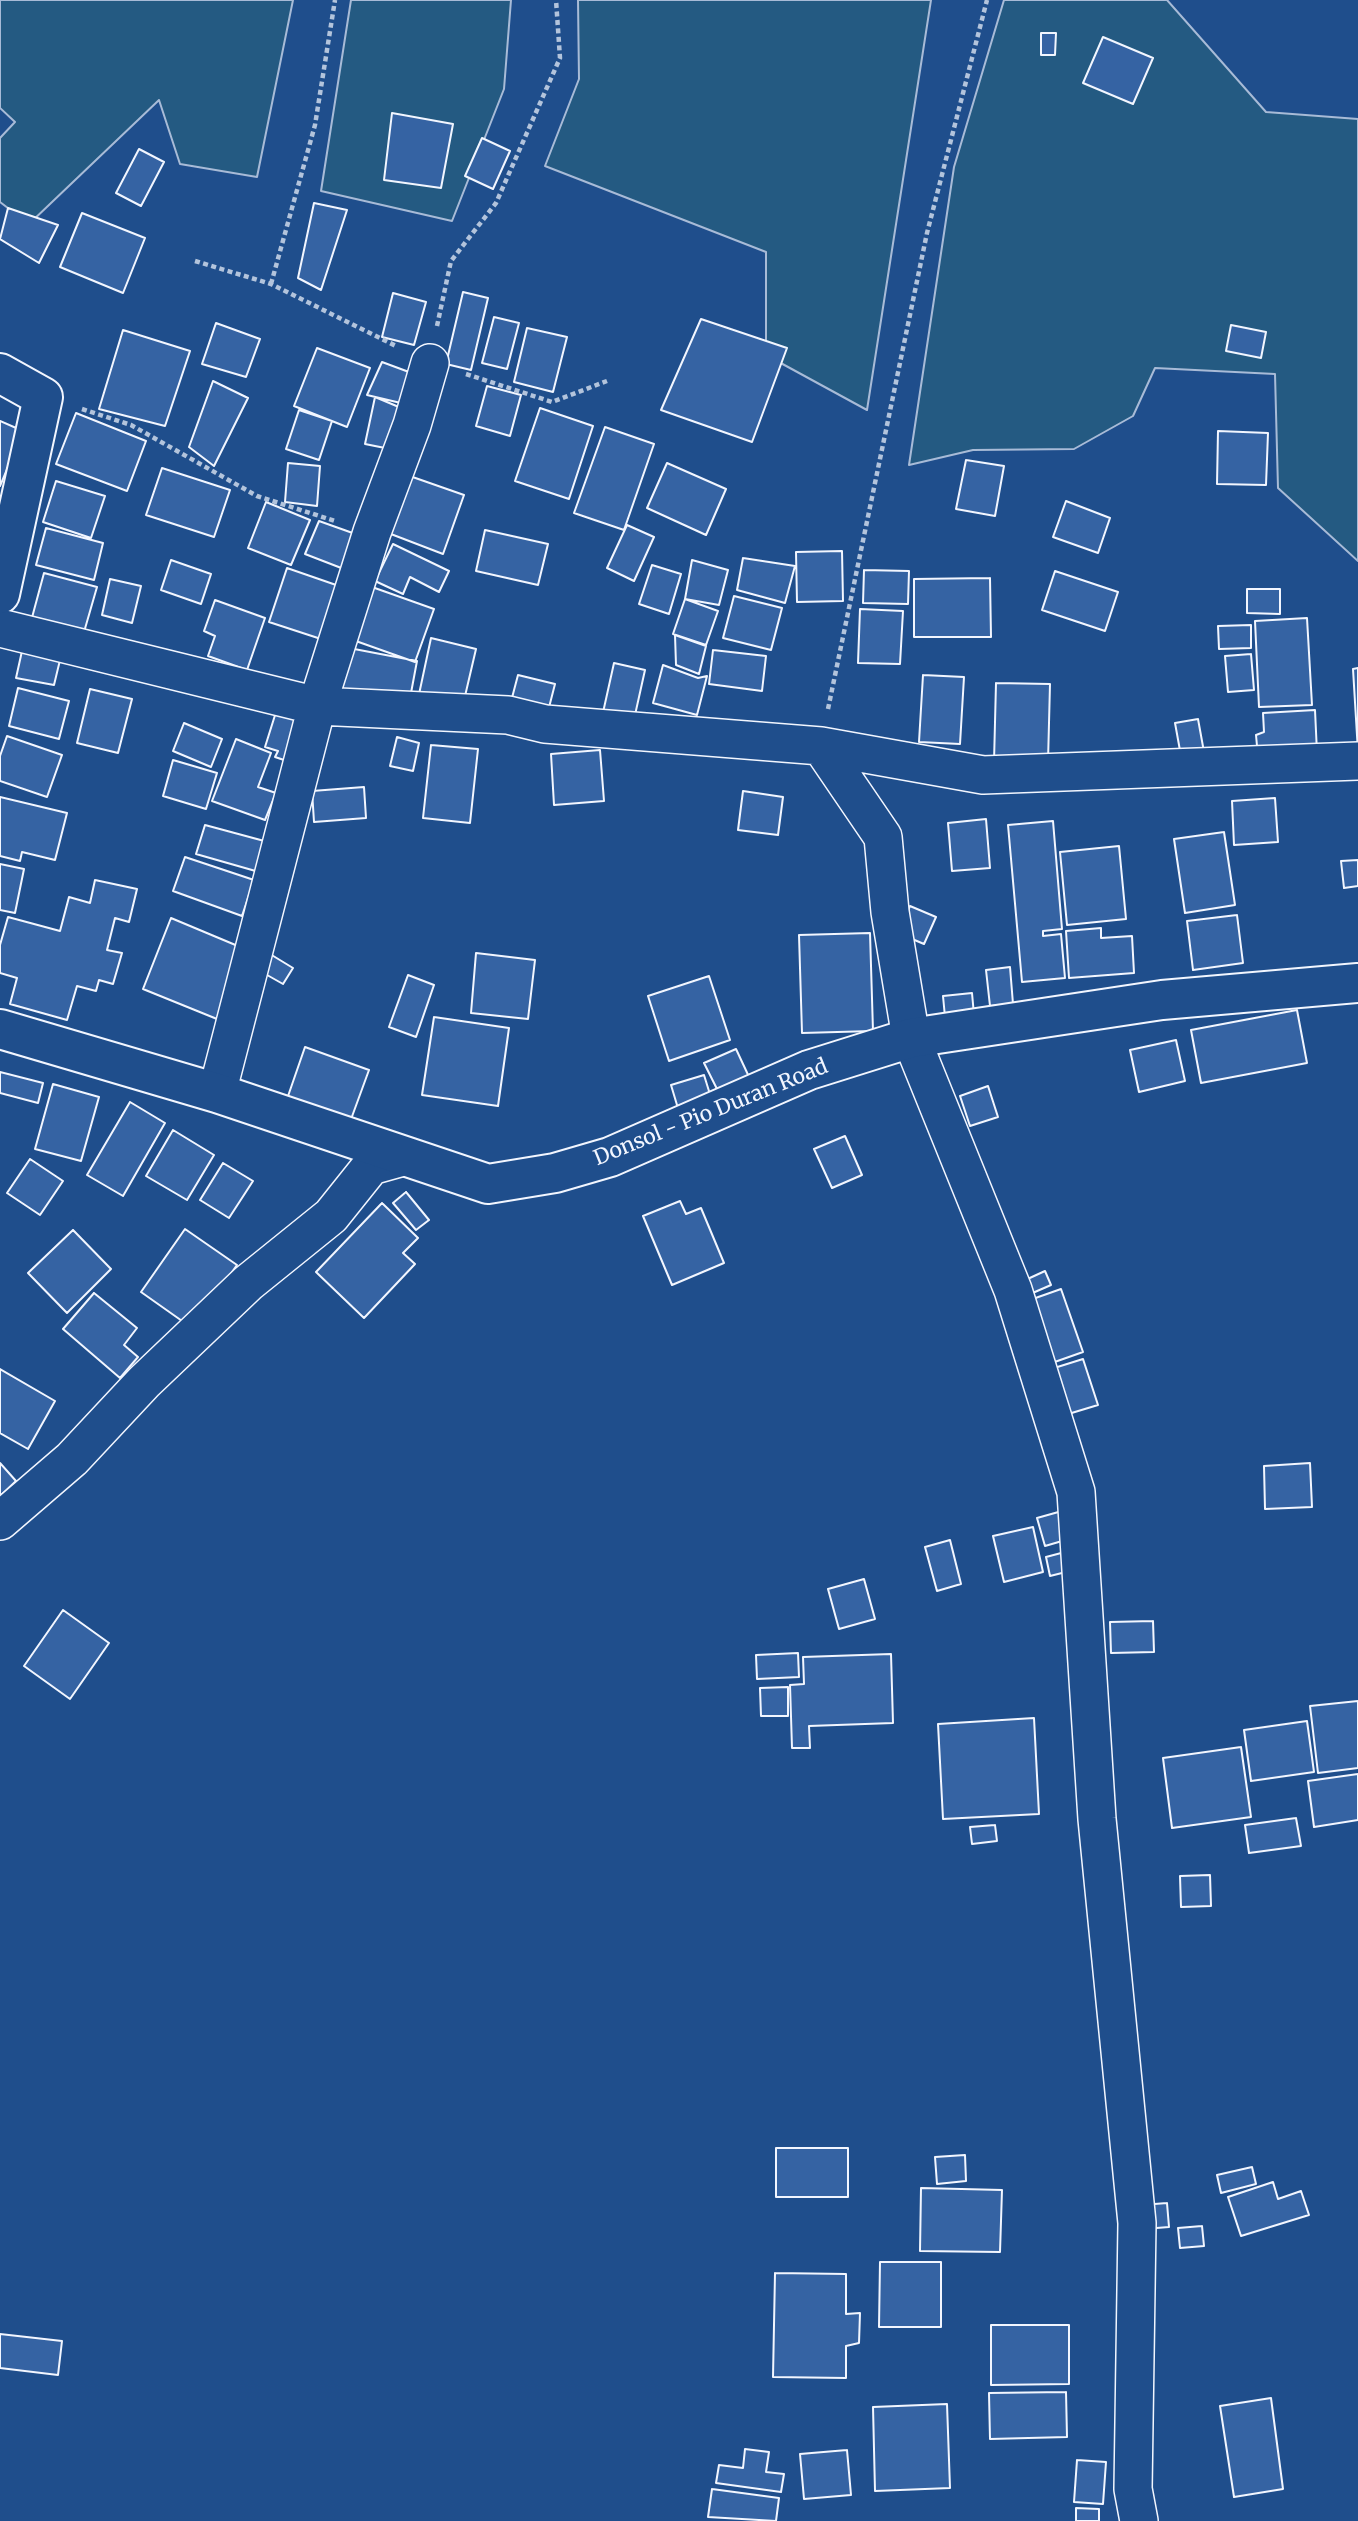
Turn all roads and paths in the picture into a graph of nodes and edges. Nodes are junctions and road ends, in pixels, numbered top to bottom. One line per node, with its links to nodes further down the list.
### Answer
1 (335, 0): 4 (path)
2 (556, 0): 5 (path)
3 (986, 0): 12 (path)
4 (271, 285)
5 (429, 363): 8 (street)
6 (0, 373): 7 (main road)
7 (43, 397): 8 (path); 9 (main road)
8 (372, 533): 11 (street)
9 (0, 594)
10 (0, 628): 11 (street)
11 (317, 706): 12 (street); 17 (street)
12 (821, 746): 13 (street); 16 (street)
13 (1358, 761)
14 (1358, 983): 16 (main road, Donsol - Pio Duran Road)
15 (0, 1029): 17 (main road, Donsol - Pio Duran Road)
16 (911, 1038): 18 (main road, Donsol - Pio Duran Road); 20 (street)
17 (217, 1093): 18 (main road, Donsol - Pio Duran Road)
18 (403, 1157): 19 (street)
19 (0, 1521)
20 (1133, 2510)

